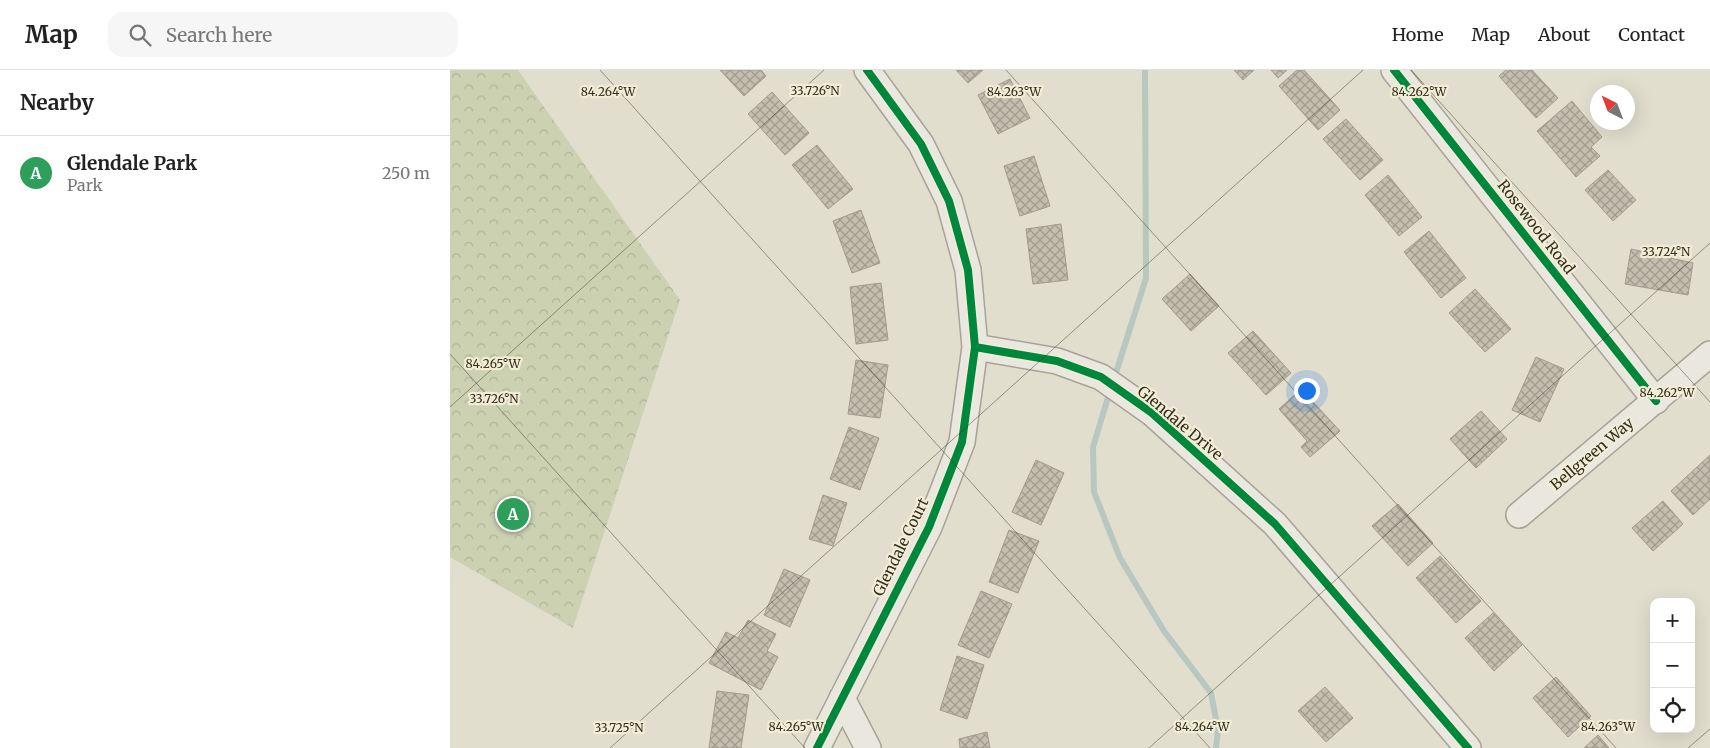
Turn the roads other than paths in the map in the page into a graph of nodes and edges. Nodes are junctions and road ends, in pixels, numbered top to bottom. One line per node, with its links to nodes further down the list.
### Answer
1 (867, 70): 3 (street)
2 (1394, 70): 5 (street, Rosewood Road)
3 (975, 347): 7 (street, Glendale Court); 10 (street, Glendale Drive)
4 (1710, 354): 5 (street, Bellgreen Way)
5 (1656, 401): 6 (street, Bellgreen Way)
6 (1519, 515)
7 (842, 698): 8 (street, Glendale Court); 9 (street)
8 (817, 748)
9 (868, 748)
10 (1468, 748)

